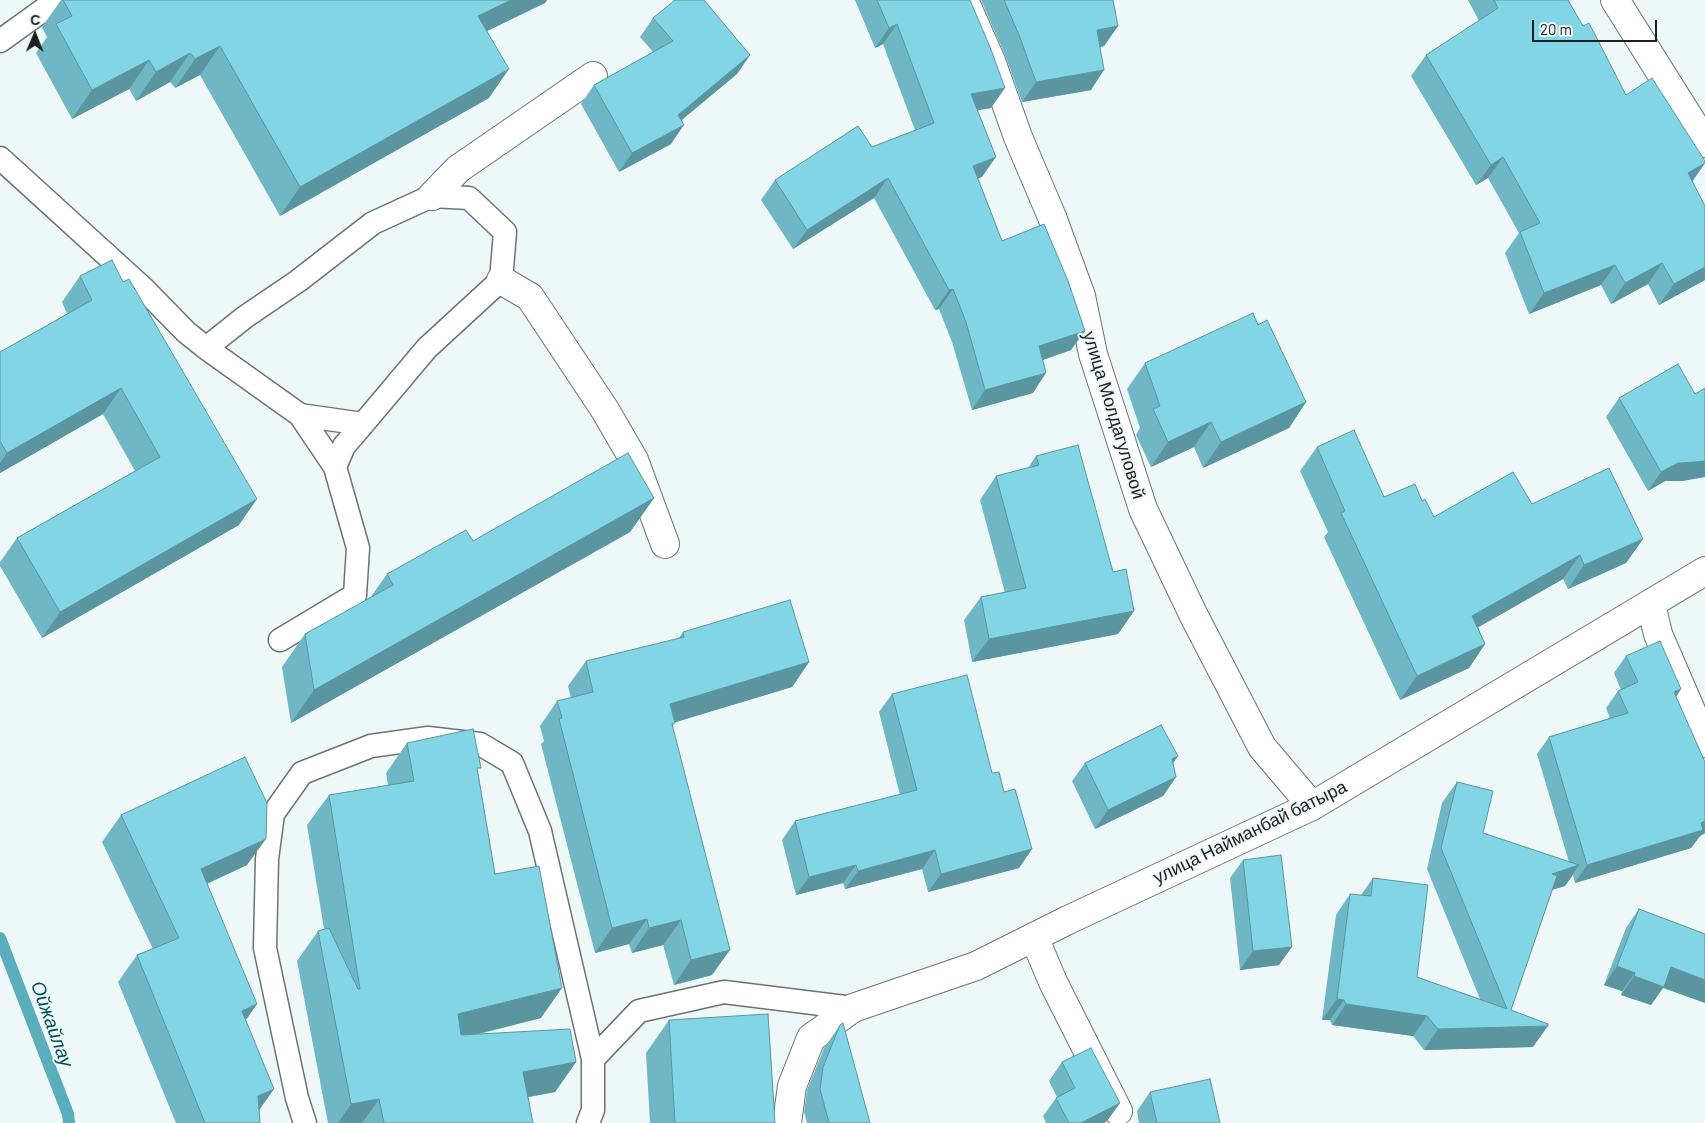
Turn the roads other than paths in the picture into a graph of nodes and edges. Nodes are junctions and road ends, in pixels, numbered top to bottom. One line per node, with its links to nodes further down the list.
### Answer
1 (57, 0): 4 (lane)
2 (964, 0): 19 (street, улица Молдагуловой)
3 (1615, 0): 6 (street)
4 (0, 41)
5 (593, 76): 8 (street)
6 (1705, 143)
7 (0, 158): 10 (lane)
8 (432, 196): 9 (lane); 10 (lane)
9 (501, 280): 12 (lane); 14 (street)
10 (206, 348): 11 (lane)
11 (300, 415): 12 (lane); 13 (lane)
12 (362, 424): 13 (lane)
13 (335, 467): 17 (lane)
14 (665, 544)
15 (1705, 571): 16 (street, улица Найманбай батыра)
16 (1651, 604): 18 (street); 19 (street, улица Найманбай батыра)
17 (280, 640)
18 (1705, 742)
19 (1312, 806): 20 (street, улица Найманбай батыра)
20 (1034, 937): 21 (street, улица Найманбай батыра); 23 (street)
21 (853, 1008): 22 (lane); 26 (street, улица Найманбай батыра)
22 (593, 1059): 24 (lane); 25 (lane)
23 (1118, 1111)
24 (305, 1123)
25 (588, 1123)
26 (787, 1123)

